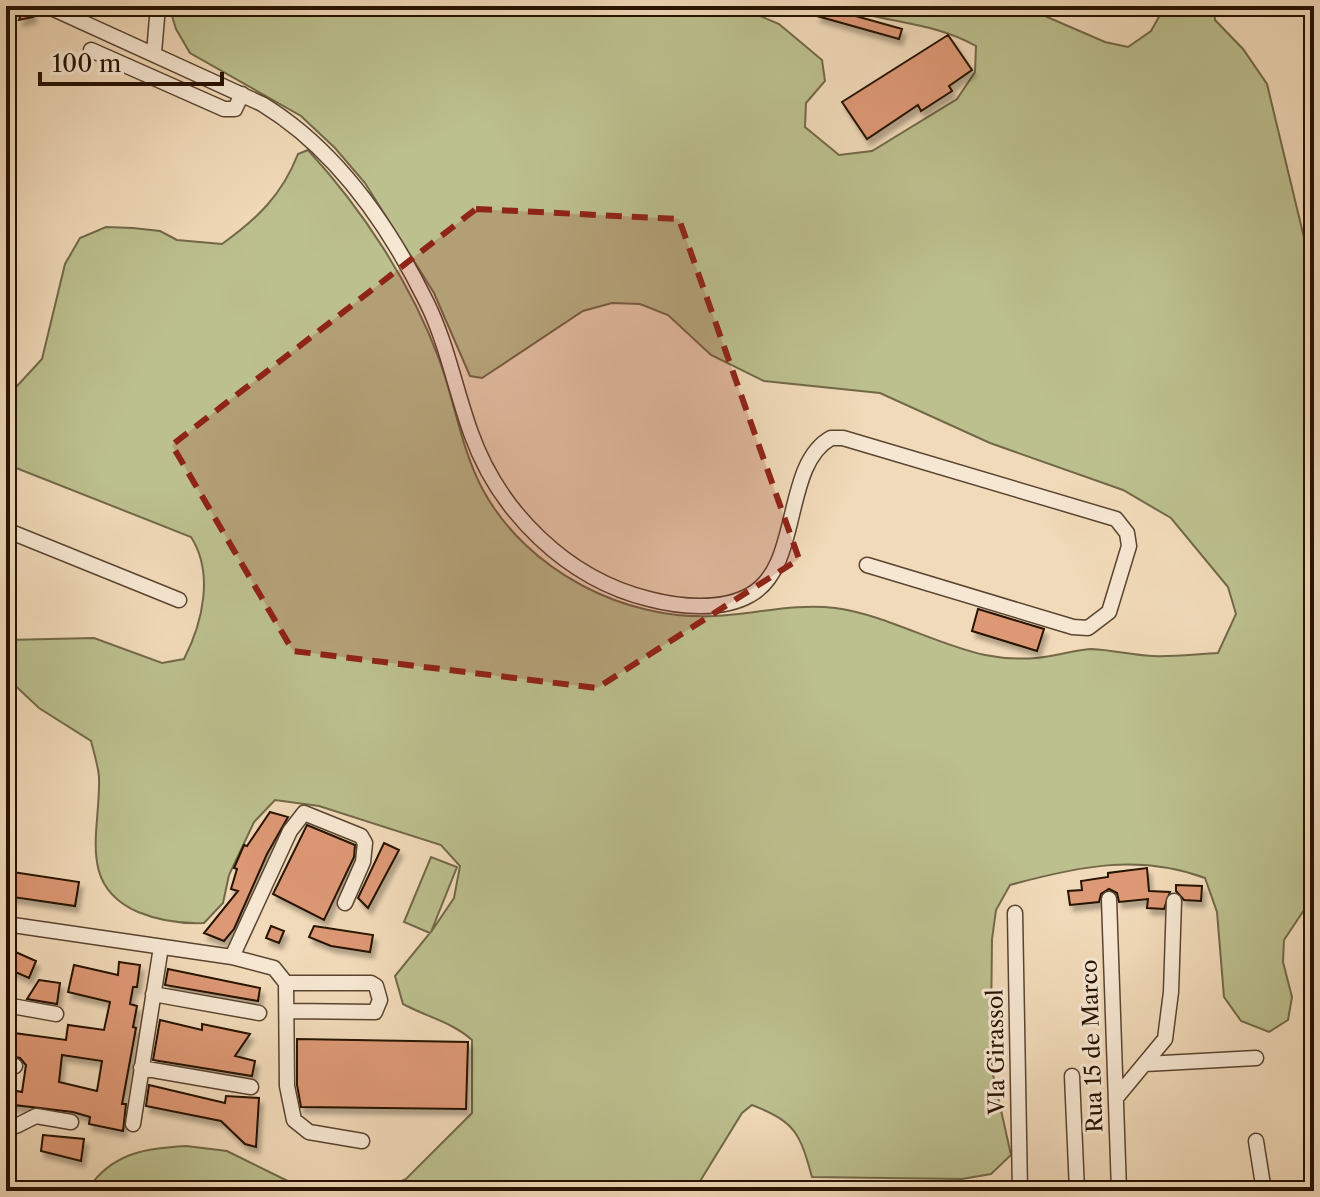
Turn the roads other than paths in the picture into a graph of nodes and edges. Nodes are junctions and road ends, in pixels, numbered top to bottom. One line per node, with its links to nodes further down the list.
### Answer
1 (14, 6): 4 (street)
2 (47, 6): 6 (street)
3 (158, 6): 6 (street)
4 (6, 8)
5 (91, 50): 7 (street)
6 (154, 53): 7 (street)
7 (242, 94): 9 (street)
8 (6, 530): 10 (street)
9 (867, 565)
10 (179, 600)
11 (1109, 899): 29 (street, Rua 15 de Marco)
12 (1174, 901): 25 (street)
13 (345, 903): 17 (street)
14 (1015, 913): 35 (street, VIa Girassol)
15 (6, 924): 16 (street)
16 (161, 947): 17 (street); 19 (street)
17 (232, 957): 18 (street)
18 (286, 983): 21 (street); 21 (street)
19 (153, 994): 22 (street); 26 (street)
20 (6, 1005): 23 (street)
21 (288, 1011): 33 (street)
22 (259, 1013)
23 (56, 1014)
24 (1256, 1058): 25 (street)
25 (1145, 1064): 29 (street)
26 (141, 1068): 28 (street); 31 (street)
27 (1072, 1076): 36 (street)
28 (251, 1087)
29 (1116, 1098): 37 (street, Rua 15 de Marco)
30 (71, 1122): 32 (street)
31 (133, 1124)
32 (6, 1126)
33 (362, 1141)
34 (1256, 1141): 38 (street)
35 (1020, 1191)
36 (1077, 1191)
37 (1119, 1191)
38 (1264, 1191)

